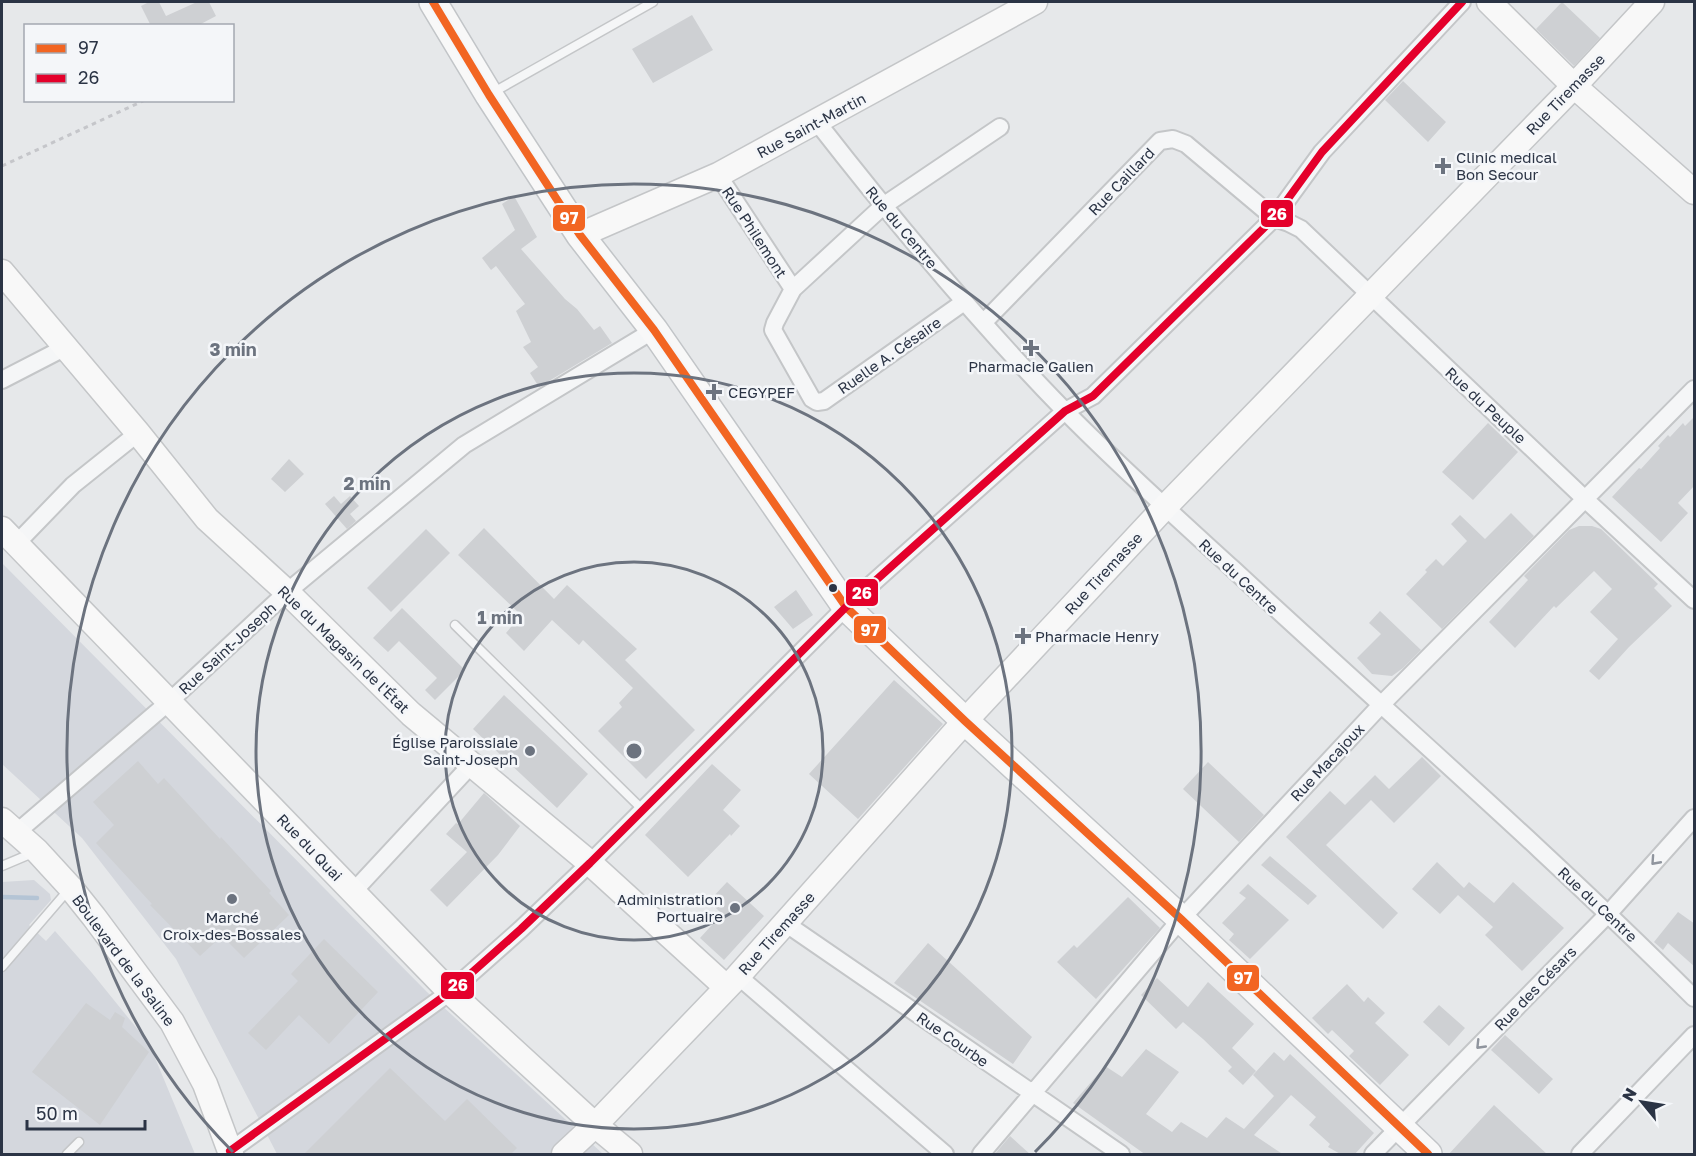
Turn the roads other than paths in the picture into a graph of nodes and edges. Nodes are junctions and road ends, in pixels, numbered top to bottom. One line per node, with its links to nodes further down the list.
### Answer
1 (434, 2): 8 (main road)
2 (653, 2): 8 (lane)
3 (1035, 2): 9 (street, Rue Saint-Martin)
4 (1462, 2): 14 (street)
5 (1489, 2): 7 (street)
6 (1652, 2): 7 (street, Rue Tiremasse)
7 (1574, 86): 12 (street); 18 (street, Rue Tiremasse)
8 (489, 95): 15 (main road)
9 (818, 122): 11 (street, Rue Saint-Martin); 13 (street, Rue du Centre)
10 (1000, 127): 13 (street)
11 (718, 175): 15 (street, Rue Saint-Martin); 17 (street, Rue Philemont)
12 (1695, 192)
13 (884, 206): 17 (street); 19 (street, Rue du Centre)
14 (1274, 218): 18 (street, Rue du Peuple); 20 (street, Rue Caillard); 25 (street)
15 (580, 235): 21 (main road)
16 (2, 273): 22 (street, Rue du Magasin de l'État)
17 (793, 289): 19 (street, Ruelle A. Césaire)
18 (1371, 296): 27 (street, Rue du Peuple); 28 (street, Rue Tiremasse)
19 (964, 302): 20 (street, Rue du Centre)
20 (984, 322): 25 (street, Rue du Centre)
21 (654, 330): 30 (street, Rue Saint-Joseph); 32 (main road)
22 (64, 348): 23 (street); 26 (street, Rue du Magasin de l'État)
23 (2, 381)
24 (1695, 389): 27 (street, Rue Macajoux)
25 (1065, 411): 28 (street, Rue du Centre); 32 (street)
26 (138, 434): 29 (street); 30 (street, Rue du Magasin de l'État)
27 (1586, 500): 31 (street, Rue du Peuple); 35 (street, Rue Macajoux)
28 (1165, 507): 35 (street, Rue du Centre); 36 (street, Rue Tiremasse)
29 (9, 537): 34 (street, Rue du Quai)
30 (287, 592): 34 (street, Rue Saint-Joseph); 37 (street, Rue du Magasin de l'État)
31 (1695, 600)
32 (846, 607): 36 (main road); 38 (street)
33 (455, 626): 38 (lane)
34 (170, 701): 40 (street, Rue Saint-Joseph); 45 (street, Rue du Quai)
35 (1380, 706): 46 (street, Rue du Centre); 47 (street, Rue Macajoux)
36 (965, 721): 47 (main road); 48 (street, Rue Tiremasse)
37 (471, 765): 42 (street, Rue du Magasin de l'État); 45 (street)
38 (643, 810): 42 (street)
39 (1695, 818): 46 (street, Rue des Césars, one-way to 46)
40 (9, 826): 41 (street, Boulevard de la Saline)
41 (37, 851): 43 (lane); 44 (street, Boulevard de la Saline)
42 (590, 863): 50 (street, Rue du Magasin de l'État); 51 (street)
43 (2, 866)
44 (70, 887): 49 (lane); 58 (street, Boulevard de la Saline)
45 (353, 892): 51 (street, Rue du Quai)
46 (1609, 913): 52 (street, Rue du Centre); 56 (street, Rue des Césars, one-way to 56)
47 (1181, 919): 54 (street, Rue Macajoux); 56 (main road)
48 (785, 923): 50 (street, Rue Tiremasse); 54 (street, Rue Courbe)
49 (3, 963)
50 (732, 981): 55 (street, Rue Tiremasse); 62 (street)
51 (450, 992): 55 (street, Rue du Quai); 58 (street)
52 (1695, 998)
53 (1695, 1035): 67 (street)
54 (1032, 1093): 63 (street, Rue Macajoux); 64 (street, Rue Courbe)
55 (594, 1125): 60 (street, Rue Tiremasse); 61 (street, Rue du Quai)
56 (1399, 1127): 65 (street, Rue des Césars); 66 (main road)
57 (79, 1142): 59 (lane)
58 (231, 1153)
59 (67, 1155)
60 (564, 1155)
61 (630, 1155)
62 (945, 1155)
63 (981, 1155)
64 (1121, 1155)
65 (1373, 1155)
66 (1428, 1155)
67 (1580, 1155)

